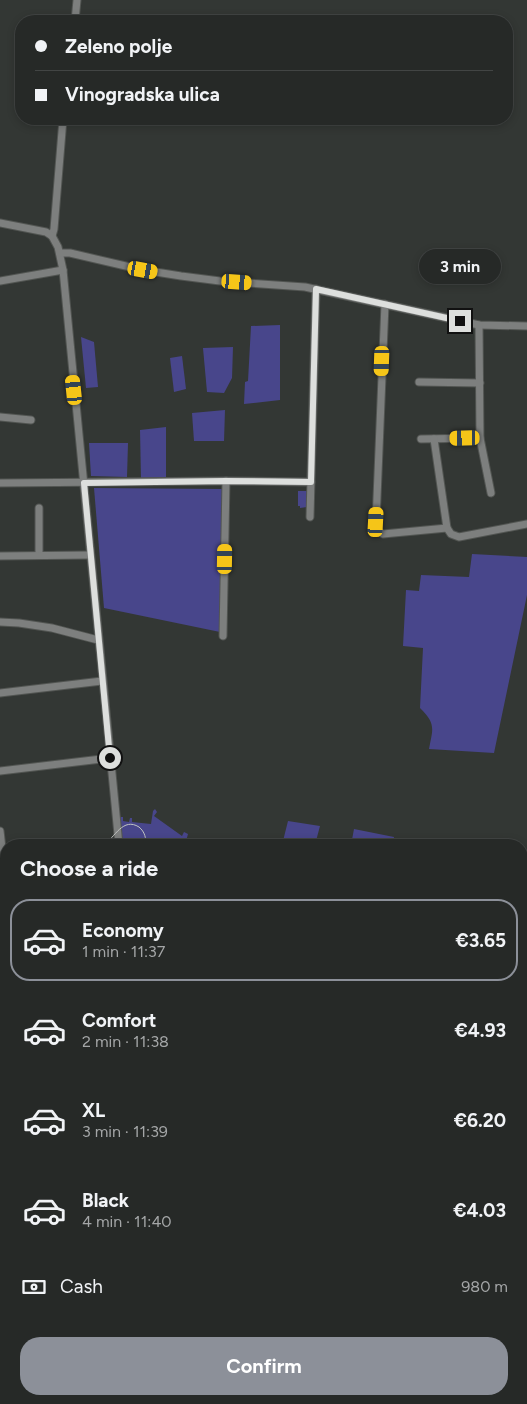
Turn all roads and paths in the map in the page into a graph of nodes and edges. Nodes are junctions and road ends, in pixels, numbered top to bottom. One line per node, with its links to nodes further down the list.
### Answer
1 (77, 0): 2 (street)
2 (75, 15)
3 (63, 125): 5 (street)
4 (0, 223): 5 (street)
5 (52, 236): 6 (street)
6 (60, 253): 7 (street); 9 (street)
7 (63, 270): 8 (street); 22 (street)
8 (0, 281)
9 (316, 289): 10 (street); 21 (street)
10 (384, 304): 11 (street); 28 (street)
11 (479, 325): 12 (street); 14 (street)
12 (527, 326)
13 (419, 382): 14 (street)
14 (480, 383): 17 (street)
15 (0, 417): 16 (street)
16 (31, 420)
17 (480, 438): 19 (street); 24 (street)
18 (421, 439): 19 (street)
19 (434, 439): 28 (street)
20 (226, 481): 21 (street); 22 (street); 33 (street)
21 (311, 482): 26 (street)
22 (84, 483): 23 (street); 30 (street)
23 (0, 484)
24 (490, 493)
25 (39, 508): 29 (street)
26 (310, 517)
27 (527, 524): 28 (street)
28 (447, 528)
29 (39, 555): 30 (street); 31 (street)
30 (90, 555): 34 (street)
31 (0, 556)
32 (0, 622): 34 (street)
33 (223, 636)
34 (98, 640): 35 (street)
35 (102, 681): 36 (street); 37 (street)
36 (0, 693)
37 (110, 758): 38 (street); 39 (street)
38 (0, 771)
39 (118, 839)

